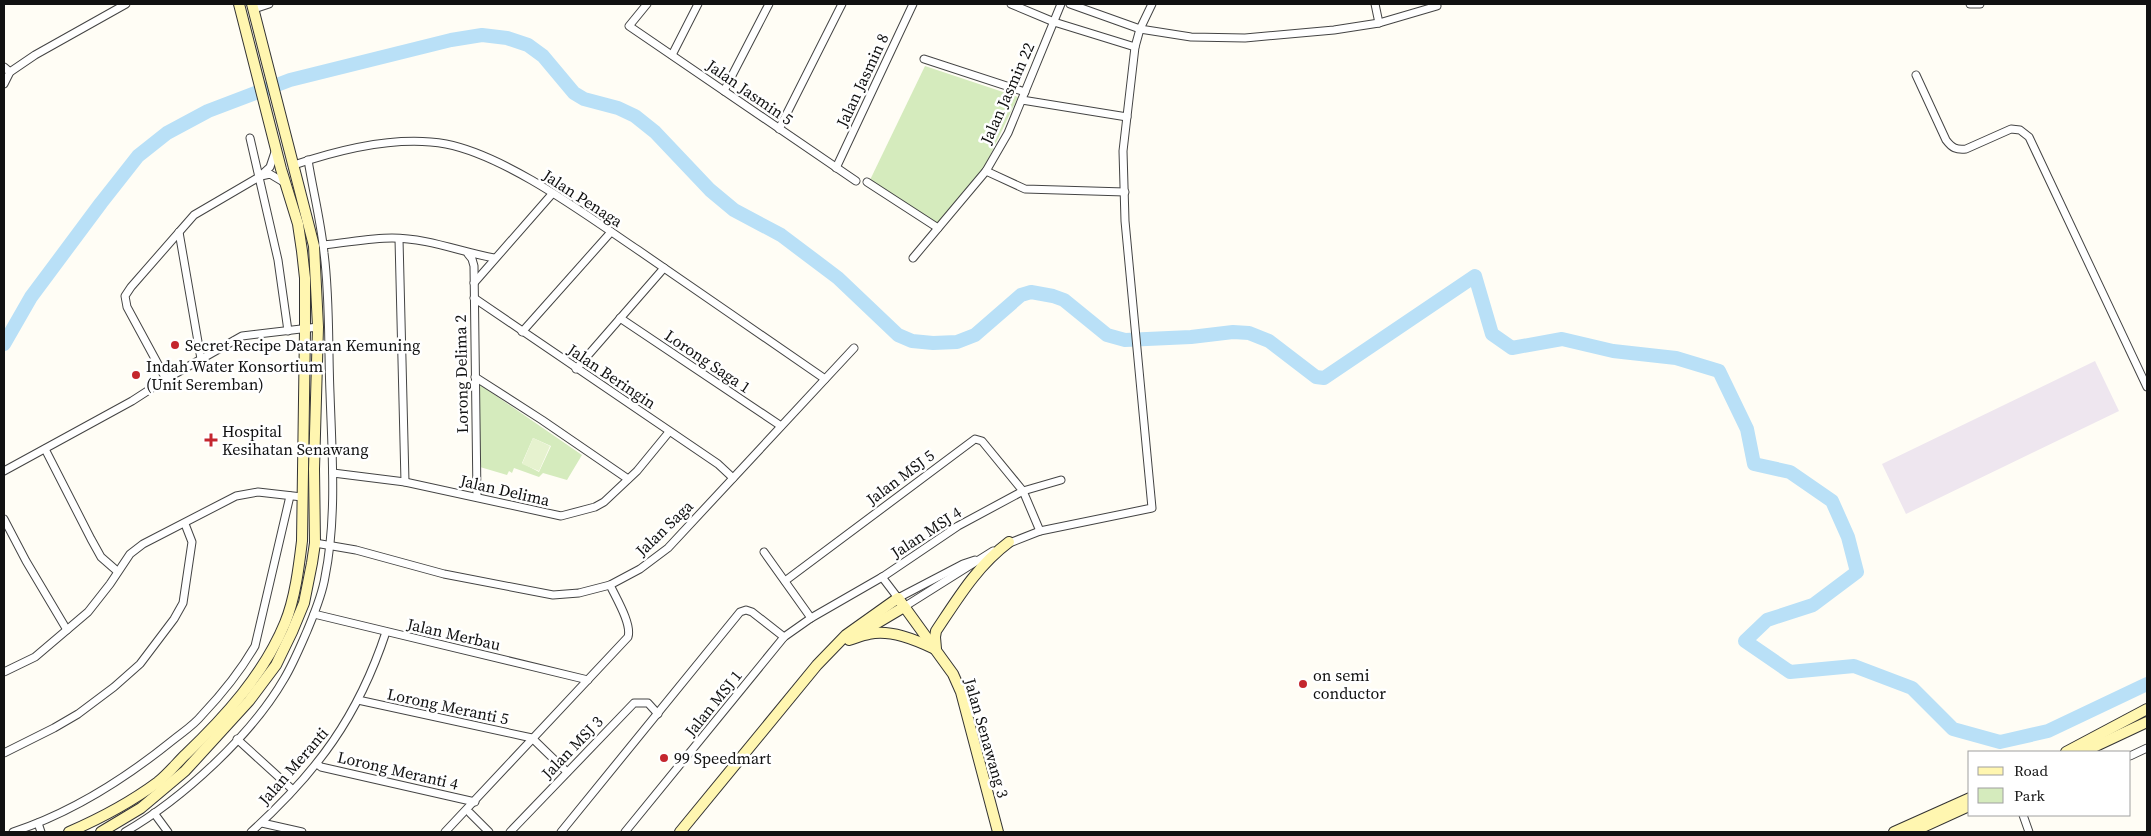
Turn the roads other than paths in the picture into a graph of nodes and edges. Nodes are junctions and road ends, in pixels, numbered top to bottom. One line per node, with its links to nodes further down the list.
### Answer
1 (126, 4): 22 (street)
2 (239, 4): 24 (street)
3 (269, 4): 14 (street)
4 (646, 4): 20 (street, Jalan Jasmin 5)
5 (698, 4): 20 (street)
6 (769, 4): 26 (street)
7 (842, 4): 30 (street)
8 (913, 4): 35 (street, Jalan Jasmin 8)
9 (1010, 4): 16 (street)
10 (1061, 4): 16 (street, Jalan Jasmin 22)
11 (1070, 4): 18 (street)
12 (1152, 4): 18 (street)
13 (1376, 4): 17 (street)
14 (253, 6): 24 (street); 34 (street)
15 (1437, 6): 17 (street)
16 (1054, 22): 19 (street); 27 (street, Jalan Jasmin 22)
17 (1379, 22): 18 (street)
18 (1140, 29): 19 (street)
19 (1135, 47): 29 (street)
20 (672, 55): 26 (street, Jalan Jasmin 5)
21 (924, 59): 27 (street)
22 (7, 69): 25 (street)
23 (1916, 75): 65 (street)
24 (258, 78): 32 (street)
25 (4, 84)
26 (724, 91): 30 (street, Jalan Jasmin 5)
27 (1025, 92): 28 (street, Jalan Jasmin 22)
28 (1022, 100): 29 (street); 36 (street, Jalan Jasmin 22)
29 (1127, 117): 41 (street)
30 (779, 129): 35 (street, Jalan Jasmin 5)
31 (250, 138): 37 (street)
32 (276, 149): 37 (street); 40 (street)
33 (308, 160): 34 (street, Jalan Penaga); 42 (street, Jalan Penaga); 47 (street)
34 (294, 165): 55 (street)
35 (836, 168): 38 (street, Jalan Jasmin 5)
36 (986, 171): 41 (street); 43 (street, Jalan Jasmin 22)
37 (259, 177): 40 (street); 44 (street); 57 (street)
38 (856, 180)
39 (867, 182): 43 (street)
40 (285, 183): 56 (street)
41 (1124, 192): 81 (street)
42 (552, 194): 45 (street, Jalan Penaga); 49 (street)
43 (938, 228): 50 (street, Jalan Jasmin 22)
44 (179, 232): 60 (street); 63 (street)
45 (611, 232): 51 (street, Jalan Penaga); 58 (street)
46 (399, 239): 47 (street); 48 (street); 74 (street)
47 (323, 245): 70 (street)
48 (468, 254): 49 (street); 52 (street, Lorong Delima 2)
49 (494, 258): 52 (street)
50 (913, 258)
51 (664, 268): 54 (street); 64 (street, Jalan Penaga)
52 (473, 283): 53 (street, Lorong Delima 2)
53 (474, 298): 58 (street, Jalan Beringin); 62 (street, Lorong Delima 2)
54 (620, 318): 61 (street); 66 (street, Lorong Saga 1)
55 (318, 327): 56 (street); 83 (street)
56 (305, 329): 57 (street); 78 (street)
57 (288, 331): 60 (street)
58 (522, 332): 61 (street, Jalan Beringin)
59 (854, 348): 64 (street, Jalan Saga)
60 (201, 359): 63 (street)
61 (576, 369): 67 (street, Jalan Beringin)
62 (475, 377): 72 (street); 77 (street, Lorong Delima 2)
63 (166, 379): 68 (street)
64 (825, 379): 66 (street, Jalan Saga)
65 (2147, 387)
66 (781, 426): 71 (street, Jalan Saga)
67 (669, 432): 71 (street, Jalan Beringin); 72 (street, Jalan Delima)
68 (45, 449): 69 (street); 86 (street)
69 (4, 472)
70 (333, 473): 74 (street, Jalan Delima); 84 (street)
71 (733, 478): 89 (street, Jalan Saga)
72 (628, 479): 77 (street, Jalan Delima)
73 (1061, 480): 75 (street, Jalan MSJ 4)
74 (405, 482): 77 (street, Jalan Delima)
75 (1023, 491): 81 (street, Jalan MSJ 5); 87 (street, Jalan MSJ 4); 88 (street, Jalan MSJ 5)
76 (290, 496): 78 (street); 80 (street); 122 (street)
77 (477, 496)
78 (302, 497): 125 (street)
79 (4, 519): 93 (street)
80 (185, 524): 86 (street); 110 (street)
81 (1040, 531): 82 (street)
82 (1009, 542): 90 (street); 97 (street)
83 (315, 543): 84 (street, Jalan Saga); 126 (street)
84 (330, 545): 89 (street, Jalan Saga); 91 (street)
85 (764, 552): 88 (street)
86 (117, 571): 93 (street)
87 (882, 577): 90 (street); 92 (street, Jalan MSJ 4)
88 (785, 581): 92 (street)
89 (610, 585): 100 (street)
90 (901, 603): 96 (street); 97 (street, Jalan Senawang 3); 98 (street)
91 (314, 614): 94 (street, Jalan Merbau); 106 (street)
92 (811, 618): 95 (street, Jalan MSJ 4)
93 (67, 630): 99 (street)
94 (386, 632): 100 (street, Jalan Merbau); 101 (street, Jalan Meranti)
95 (784, 637): 103 (street); 135 (street, Jalan MSJ 1)
96 (850, 640): 97 (street); 98 (street)
97 (936, 650): 137 (street, Jalan Senawang 3)
98 (830, 652): 136 (street)
99 (5, 668)
100 (588, 680): 105 (street)
101 (358, 700): 105 (street, Lorong Meranti 5); 112 (street, Jalan Meranti)
102 (2147, 709): 108 (street)
103 (658, 714): 113 (street, Jalan MSJ 3); 134 (street)
104 (2147, 722): 109 (street)
105 (532, 738): 113 (street); 116 (street)
106 (237, 739): 114 (street); 118 (street)
107 (2147, 748): 111 (street)
108 (2068, 751)
109 (2085, 751)
110 (4, 753)
111 (2131, 756)
112 (317, 764): 114 (street, Jalan Meranti); 116 (street, Lorong Meranti 4)
113 (567, 772): 133 (street, Jalan MSJ 3)
114 (293, 790): 121 (street, Jalan Meranti)
115 (1968, 799): 138 (street)
116 (474, 802): 131 (street)
117 (1968, 806): 139 (street)
118 (154, 813): 127 (street); 128 (street)
119 (470, 813): 132 (street)
120 (2023, 816): 140 (street)
121 (262, 823): 129 (street, Jalan Meranti); 130 (street)
122 (34, 827): 123 (street); 124 (street)
123 (13, 832)
124 (41, 832)
125 (68, 832)
126 (101, 832)
127 (126, 832)
128 (168, 832)
129 (251, 832)
130 (302, 832)
131 (445, 832)
132 (489, 832)
133 (510, 832)
134 (561, 832)
135 (625, 832)
136 (680, 832)
137 (998, 832)
138 (1894, 832)
139 (1912, 832)
140 (2029, 832)

